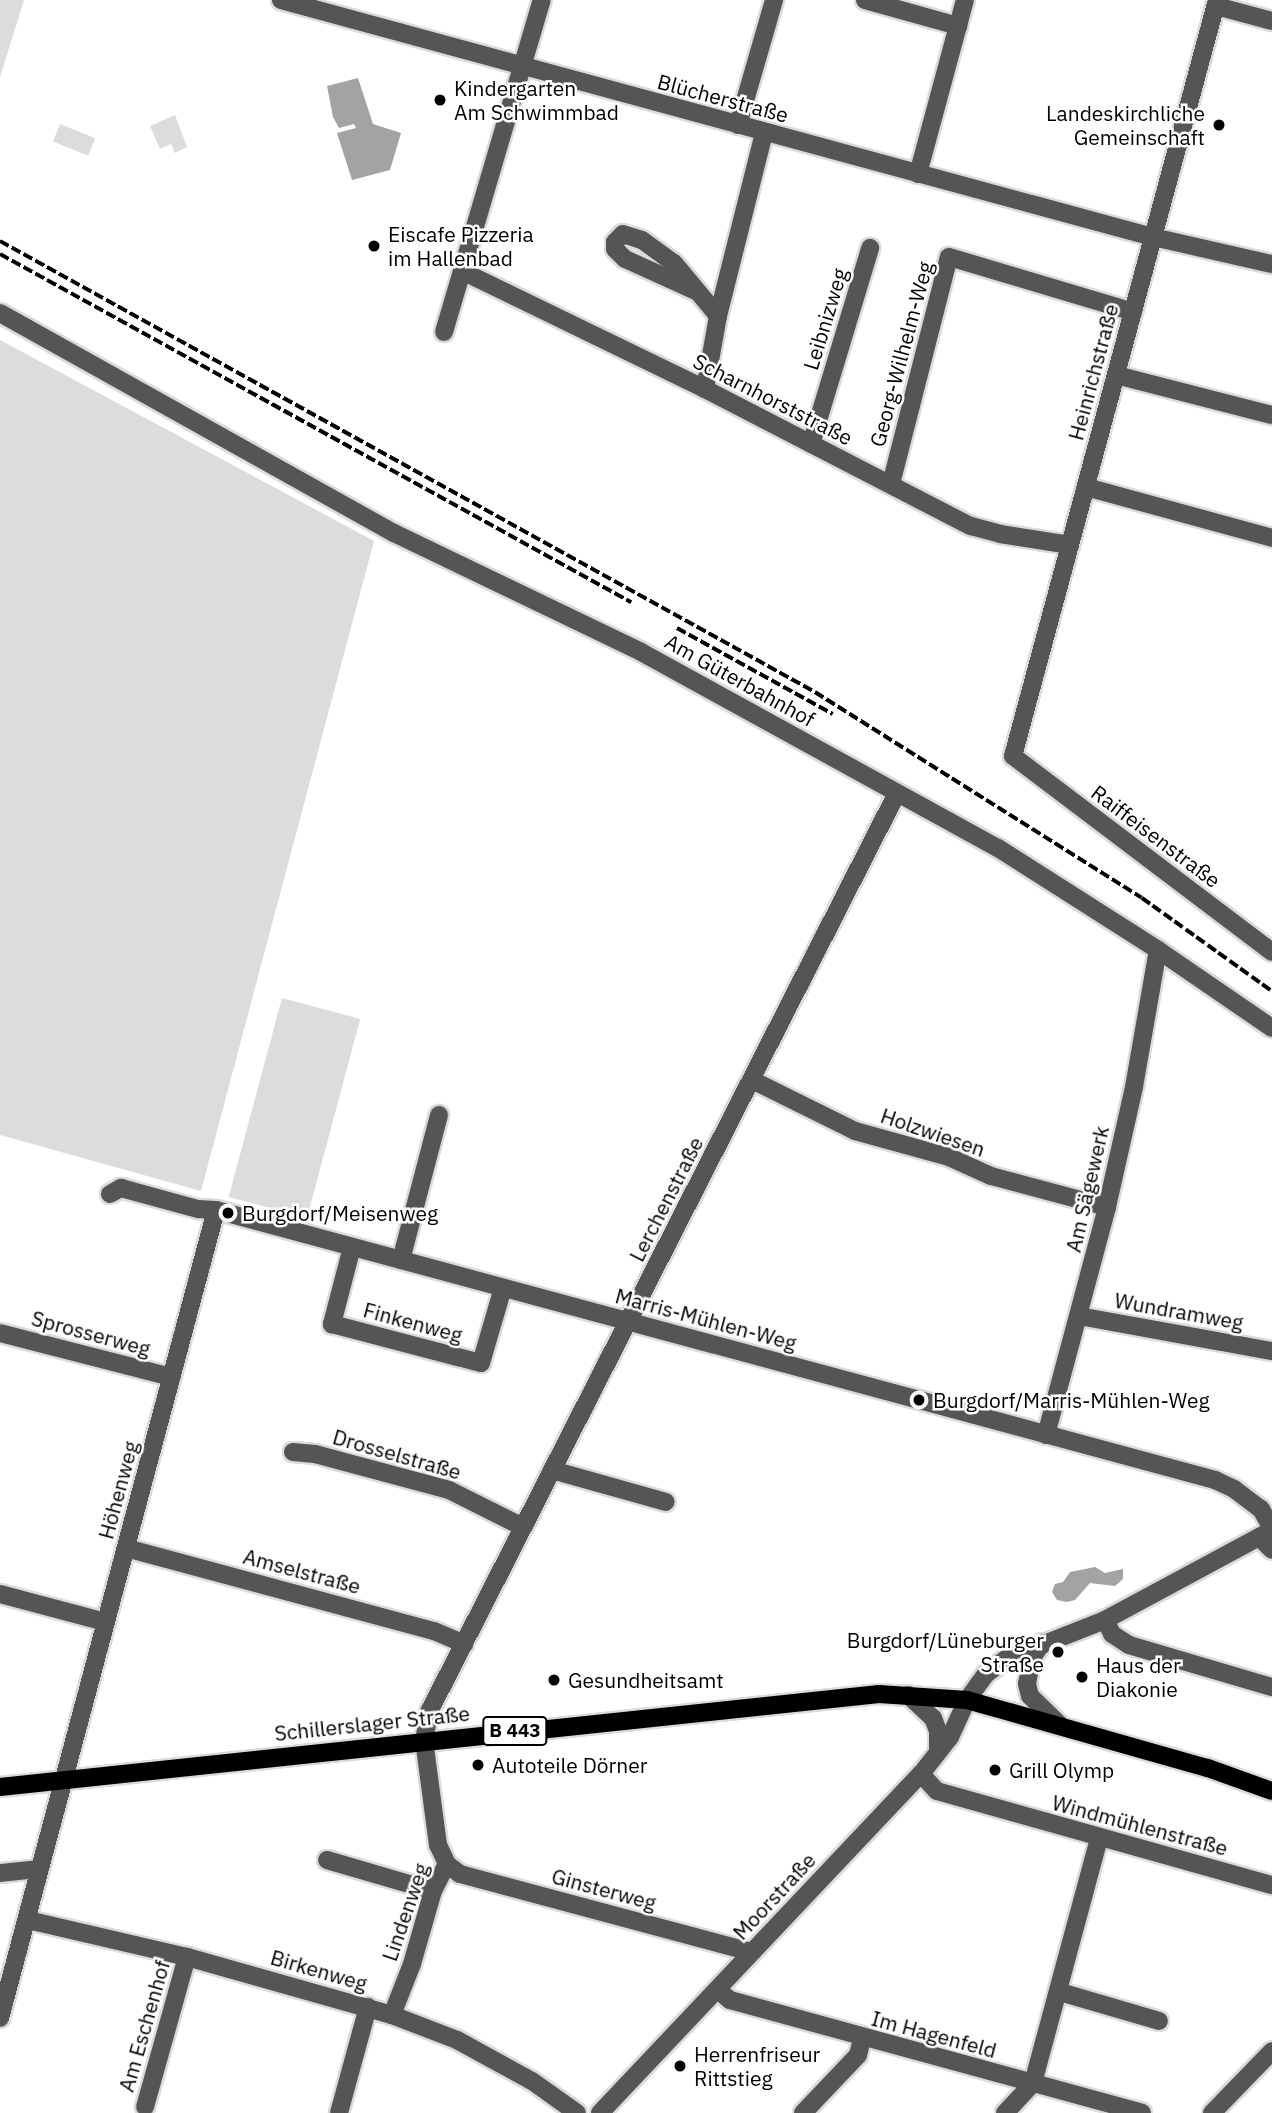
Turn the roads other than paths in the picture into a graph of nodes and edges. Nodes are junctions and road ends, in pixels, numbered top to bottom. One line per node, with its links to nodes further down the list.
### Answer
1 (281, 0): 9 (street, Blücherstraße)
2 (542, 0): 9 (street)
3 (774, 0): 10 (street)
4 (864, 0): 8 (street)
5 (965, 0): 8 (street)
6 (1217, 3): 7 (street); 13 (street, Heinrichstraße)
7 (1272, 21)
8 (958, 26): 12 (street)
9 (522, 67): 10 (street, Blücherstraße); 16 (street)
10 (738, 125): 11 (street, Blücherstraße)
11 (764, 133): 12 (street, Blücherstraße); 20 (street)
12 (918, 174): 13 (street, Blücherstraße)
13 (1153, 237): 15 (street, Blücherstraße); 18 (street, Heinrichstraße)
14 (870, 248): 25 (street, Leibnizweg)
15 (1272, 264)
16 (462, 271): 21 (street); 23 (street, Scharnhorststraße)
17 (695, 291): 20 (street)
18 (1133, 312): 22 (street, Heinrichstraße); 26 (street, Georg-Wilhelm-Weg)
19 (0, 313): 31 (street, Am Güterbahnhof)
20 (718, 316): 23 (street)
21 (444, 332)
22 (1116, 375): 24 (street); 27 (street, Heinrichstraße)
23 (705, 389): 25 (street, Scharnhorststraße)
24 (1272, 415)
25 (811, 444): 26 (street, Scharnhorststraße)
26 (891, 484): 29 (street, Scharnhorststraße)
27 (1086, 487): 28 (street); 29 (street, Heinrichstraße)
28 (1272, 538)
29 (1070, 545): 30 (street, Heinrichstraße)
30 (1013, 756): 33 (street, Raiffeisenstraße)
31 (897, 793): 32 (street, Am Güterbahnhof); 35 (street, Lerchenstraße)
32 (1158, 950): 34 (street, Am Güterbahnhof); 38 (street, Am Sägewerk)
33 (1272, 952)
34 (1272, 1028)
35 (751, 1080): 38 (street, Holzwiesen); 44 (street, Lerchenstraße)
36 (439, 1115): 41 (street)
37 (110, 1194): 39 (street, Marris-Mühlen-Weg)
38 (1107, 1207): 43 (street, Am Sägewerk)
39 (216, 1210): 40 (street, Marris-Mühlen-Weg); 47 (street, Höhenweg)
40 (352, 1247): 41 (street, Marris-Mühlen-Weg); 42 (street, Finkenweg)
41 (401, 1260): 42 (street, Marris-Mühlen-Weg)
42 (503, 1288): 44 (street, Marris-Mühlen-Weg)
43 (1079, 1316): 46 (street, Wundramweg); 48 (street, Am Sägewerk)
44 (629, 1322): 48 (street, Marris-Mühlen-Weg); 50 (street, Lerchenstraße)
45 (0, 1333): 47 (street, Sprosserweg)
46 (1272, 1351)
47 (171, 1377): 54 (street, Höhenweg)
48 (1046, 1435): 53 (street, Marris-Mühlen-Weg)
49 (293, 1452): 52 (street, Drosselstraße)
50 (552, 1470): 51 (street); 52 (street, Lerchenstraße)
51 (666, 1502)
52 (523, 1527): 59 (street, Lerchenstraße)
53 (1269, 1536): 56 (street)
54 (126, 1548): 57 (street, Höhenweg); 59 (street, Amselstraße)
55 (0, 1594): 57 (street)
56 (1104, 1620): 58 (street); 60 (street)
57 (105, 1622): 67 (street, Höhenweg)
58 (1042, 1643): 62 (street); 63 (street)
59 (464, 1644): 64 (street, Lerchenstraße)
60 (1272, 1687)
61 (908, 1695): 62 (main road, Schillerslager Straße / B 443); 64 (main road, Schillerslager Straße / B 443); 65 (street)
62 (967, 1700): 63 (main road, B 443); 65 (street, Moorstraße)
63 (1060, 1725): 69 (main road, B 443)
64 (424, 1740): 67 (main road, Schillerslager Straße / B 443); 72 (street, Lindenweg)
65 (938, 1752): 66 (street, Moorstraße)
66 (921, 1774): 70 (street, Windmühlenstraße); 78 (street, Moorstraße)
67 (62, 1780): 68 (main road, B 443); 73 (street, Höhenweg)
68 (0, 1787)
69 (1272, 1791)
70 (1099, 1838): 75 (street, Windmühlenstraße); 81 (street)
71 (327, 1860): 76 (street)
72 (447, 1864): 76 (street, Lindenweg); 78 (street, Ginsterweg)
73 (38, 1869): 74 (street); 77 (street, Höhenweg)
74 (0, 1873)
75 (1272, 1885)
76 (433, 1891): 83 (street, Lindenweg)
77 (28, 1920): 79 (street, Birkenweg); 84 (street, Höhenweg)
78 (752, 1952): 80 (street, Moorstraße)
79 (187, 1956): 82 (street, Birkenweg); 89 (street, Am Eschenhof)
80 (718, 1990): 86 (street, Im Hagenfeld); 92 (street, Moorstraße)
81 (1060, 1992): 85 (street); 88 (street)
82 (368, 2007): 83 (street, Birkenweg); 90 (street)
83 (391, 2015): 91 (street, Birkenweg)
84 (0, 2018)
85 (1159, 2021)
86 (862, 2039): 88 (street, Im Hagenfeld); 93 (street)
87 (1272, 2051): 96 (street)
88 (1033, 2083): 94 (street); 95 (street, Im Hagenfeld)
89 (145, 2107)
90 (339, 2113)
91 (577, 2113)
92 (600, 2113)
93 (803, 2113)
94 (1005, 2113)
95 (1142, 2113)
96 (1212, 2113)

